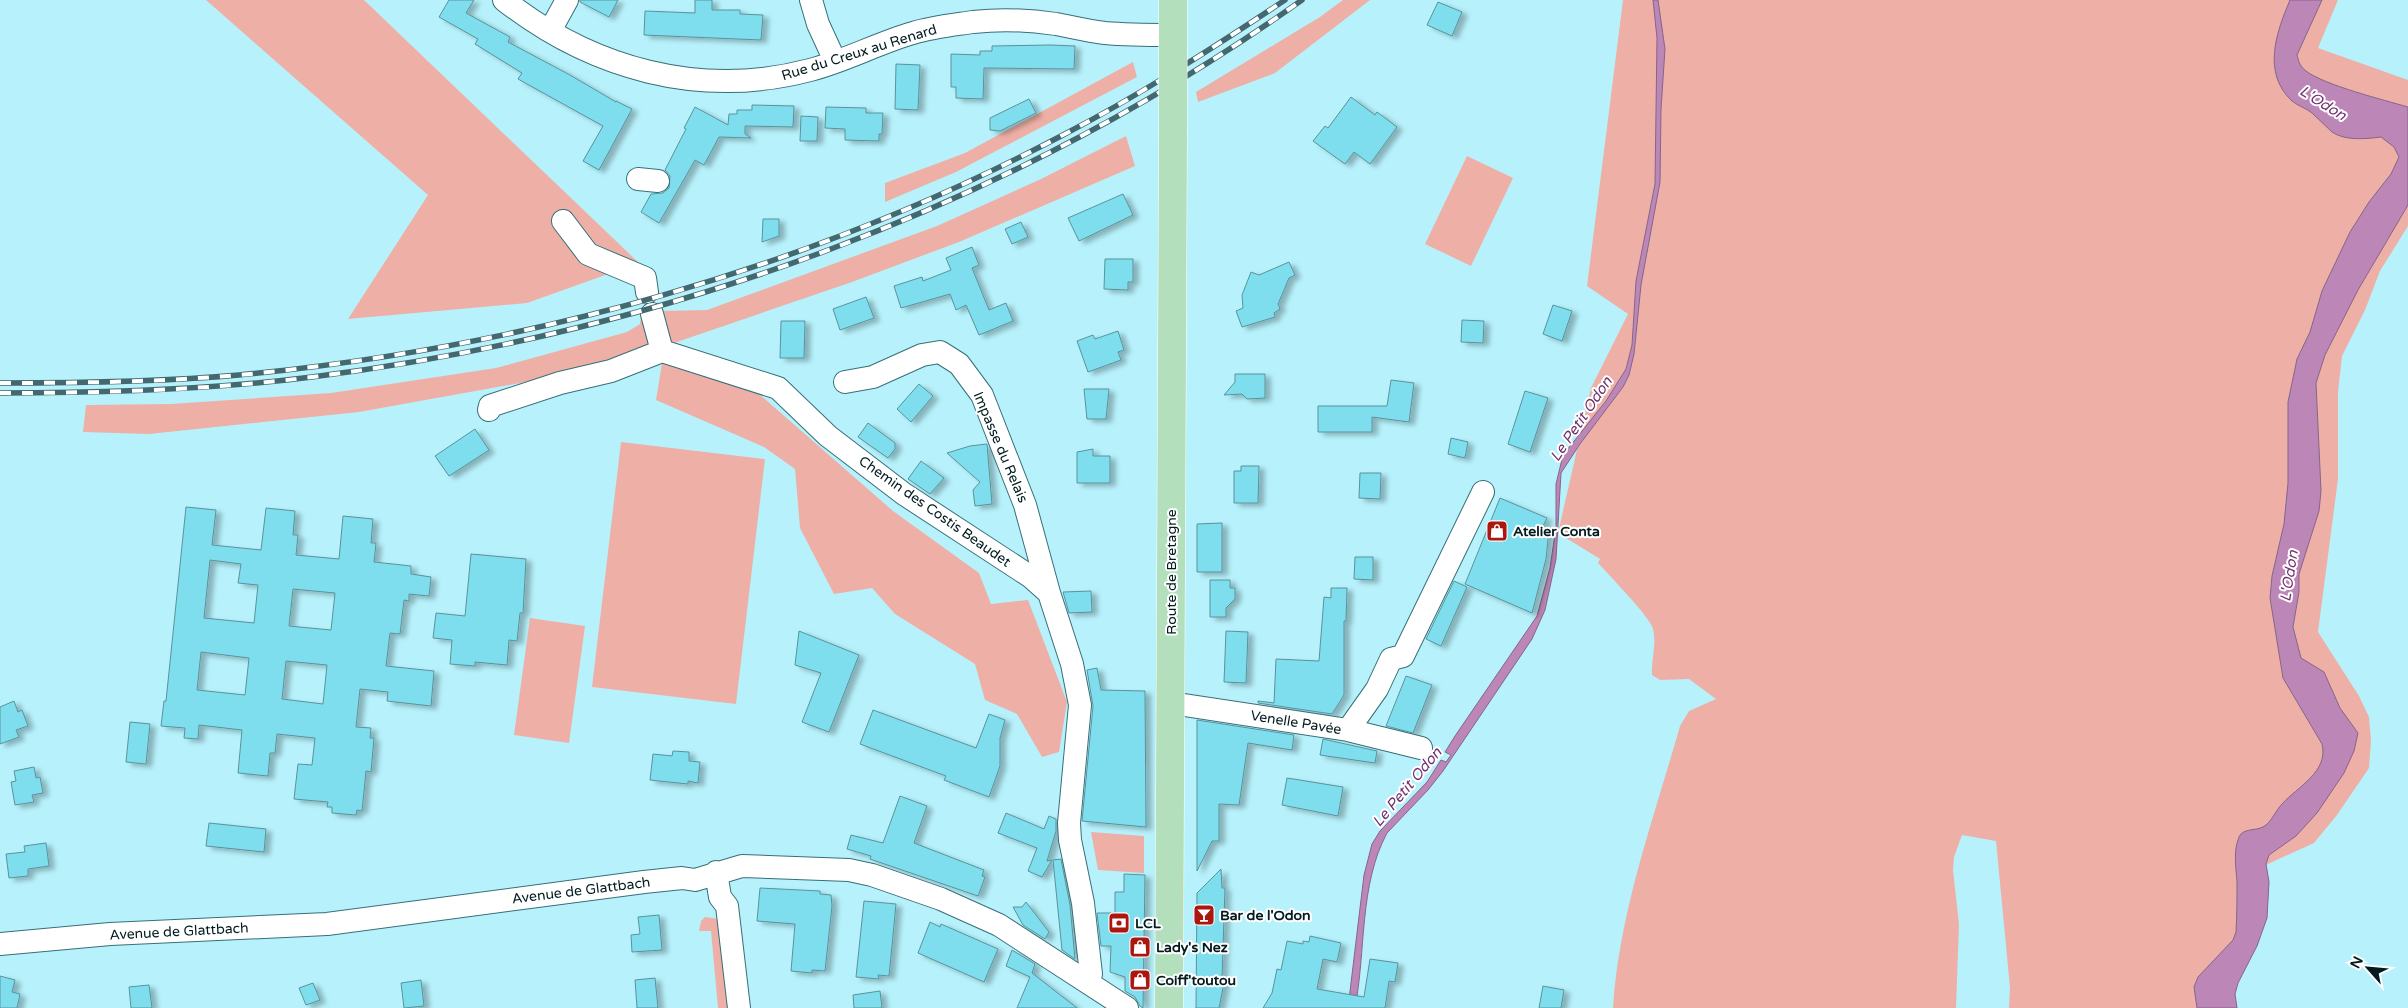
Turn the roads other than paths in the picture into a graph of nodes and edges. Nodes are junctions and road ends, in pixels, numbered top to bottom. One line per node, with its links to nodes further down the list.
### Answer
1 (504, 0): 5 (street, Rue du Creux au Renard)
2 (567, 0): 5 (street)
3 (811, 0): 7 (street)
4 (1173, 0): 6 (main road, Route de Bretagne)
5 (550, 31): 7 (street, Rue du Creux au Renard)
6 (1173, 44): 7 (street, Rue du Creux au Renard); 16 (main road, Route de Bretagne, bridge)
7 (835, 61)
8 (563, 221): 9 (street)
9 (647, 292)
10 (652, 314): 11 (street)
11 (662, 351): 13 (street); 15 (street, Chemin des Costis Beaudet)
12 (845, 382): 15 (street, Impasse du Relais)
13 (489, 410)
14 (1483, 492): 17 (street)
15 (1049, 594): 21 (street, Impasse du Relais)
16 (1170, 703): 17 (street, Venelle Pavée); 24 (main road, Route de Bretagne)
17 (1348, 730): 18 (street, Venelle Pavée)
18 (1420, 748)
19 (716, 872): 20 (street, Avenue de Glattbach); 21 (street, Avenue de Glattbach); 22 (street)
20 (0, 944)
21 (1088, 982): 23 (street, Avenue de Glattbach)
22 (739, 1008)
23 (1127, 1008)
24 (1169, 1008)

